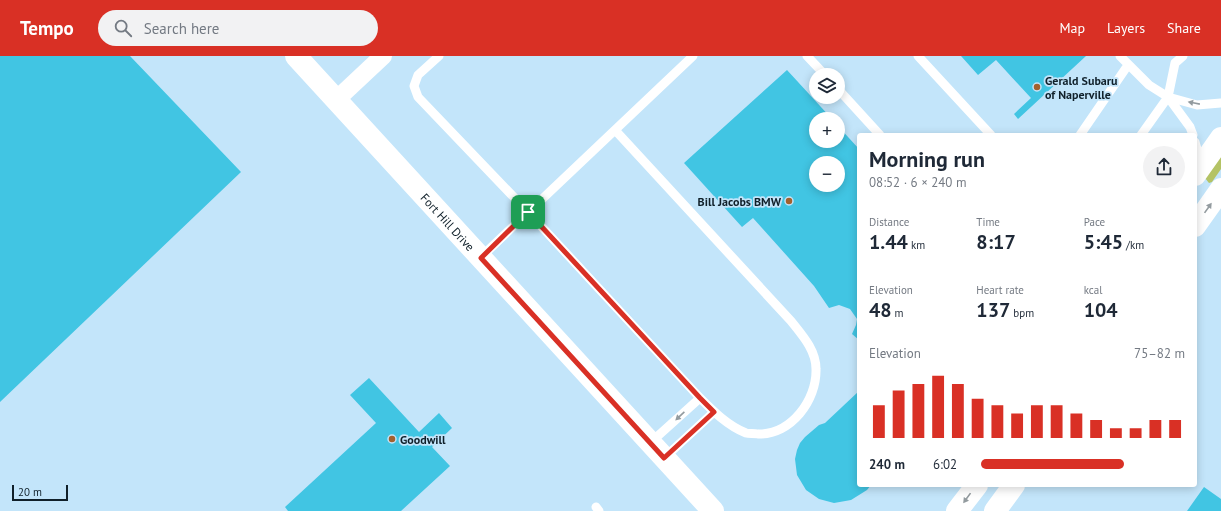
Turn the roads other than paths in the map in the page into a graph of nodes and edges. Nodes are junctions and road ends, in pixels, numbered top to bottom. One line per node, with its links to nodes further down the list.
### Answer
1 (296, 56): 13 (street, Fort Hill Drive)
2 (383, 56): 13 (street)
3 (439, 56): 25 (lane)
4 (693, 56): 15 (lane)
5 (807, 56): 10 (lane)
6 (918, 56): 17 (lane)
7 (1120, 56): 9 (lane)
8 (1181, 56): 11 (lane)
9 (1128, 65): 11 (lane); 18 (lane)
10 (818, 68)
11 (1168, 96): 14 (lane, one-way to 11); 19 (lane); 20 (lane)
12 (845, 97): 16 (lane)
13 (336, 100): 27 (street, Fort Hill Drive)
14 (1221, 103)
15 (614, 130): 25 (lane); 29 (lane)
16 (878, 133)
17 (988, 133)
18 (1081, 133)
19 (1142, 133)
20 (1192, 133)
21 (1221, 138): 23 (street)
22 (1197, 148): 23 (lane)
23 (1198, 171)
24 (1221, 189): 26 (street, one-way to 24)
25 (528, 212): 27 (lane); 28 (lane)
26 (1197, 223)
27 (481, 258): 30 (street, Fort Hill Drive)
28 (700, 398): 29 (lane); 30 (lane, one-way to 30)
29 (714, 412): 30 (lane)
30 (657, 450): 33 (street, Fort Hill Drive)
31 (976, 487): 34 (street, one-way to 34)
32 (1013, 487): 35 (street)
33 (713, 511)
34 (958, 511)
35 (995, 511)

